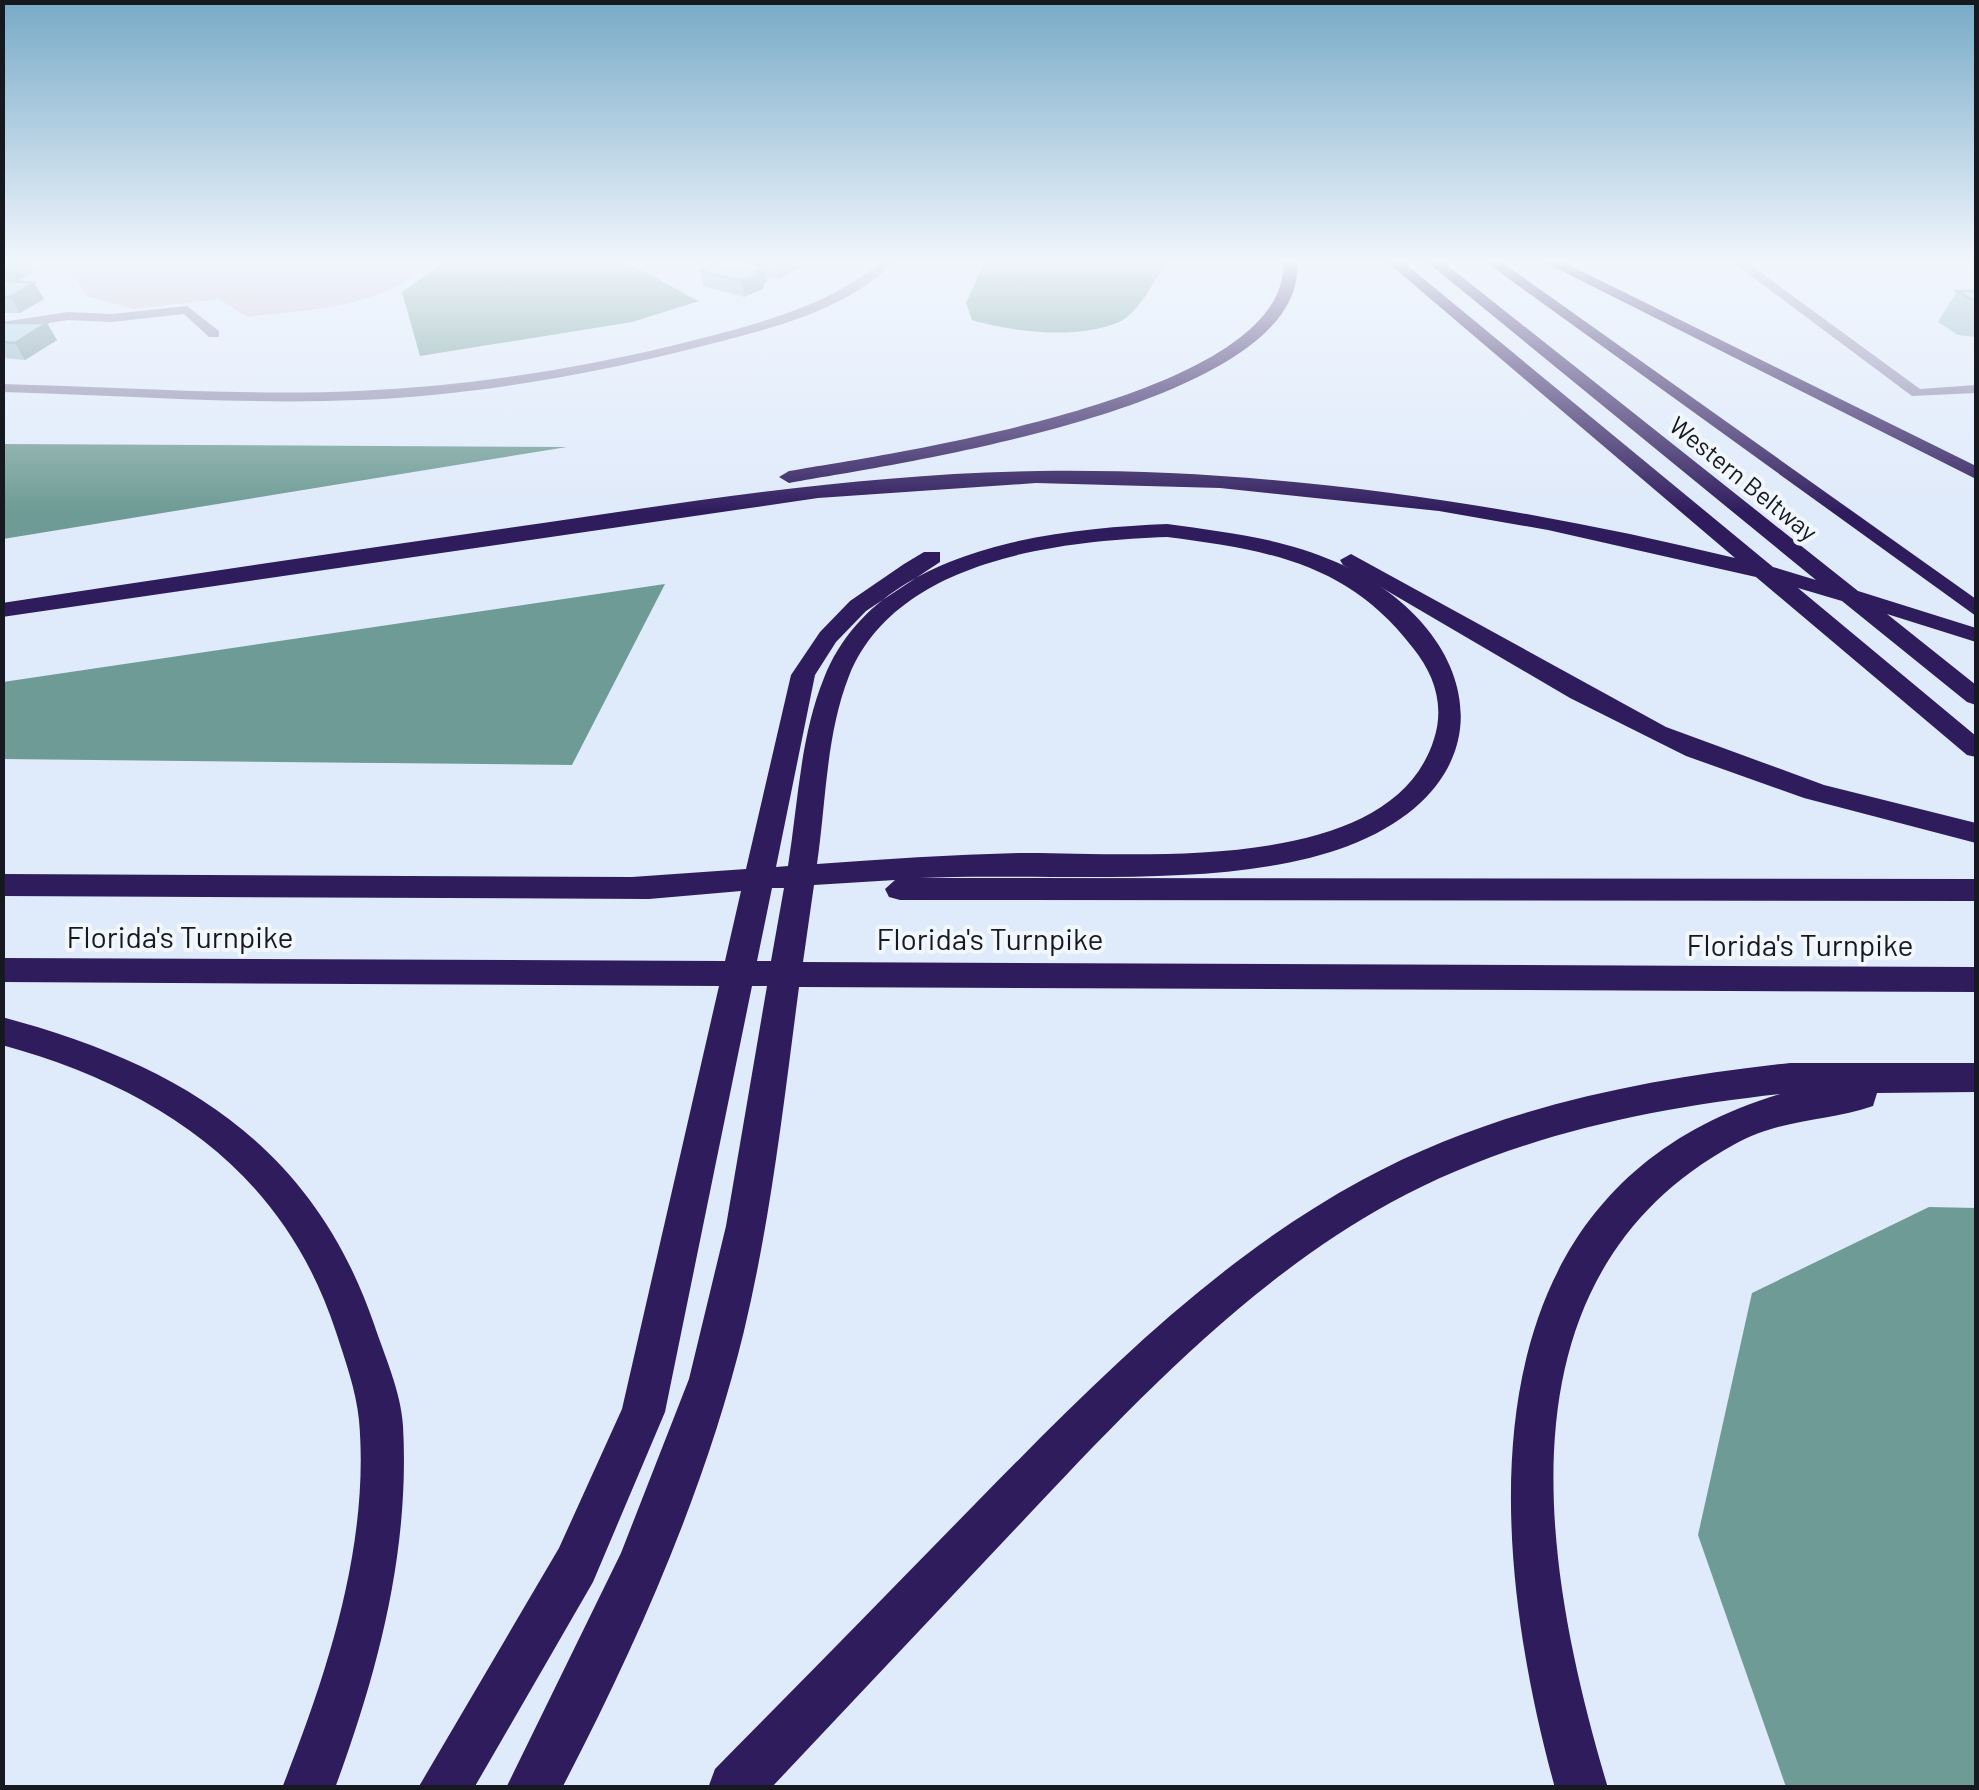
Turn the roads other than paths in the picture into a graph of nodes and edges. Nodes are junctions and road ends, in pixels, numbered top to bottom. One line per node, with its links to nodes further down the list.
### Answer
1 (687, 345): 9 (street)
2 (1240, 345): 13 (highway)
3 (1493, 345): 18 (highway)
4 (1537, 345): 17 (highway, Western Beltway)
5 (1607, 345): 14 (highway, Western Beltway)
6 (1717, 345): 8 (highway)
7 (1851, 345): 10 (street)
8 (1752, 362): 11 (highway); 12 (highway)
9 (2, 388)
10 (1976, 390)
11 (1976, 463)
12 (1976, 473)
13 (763, 489): 15 (highway); 16 (highway)
14 (1976, 609)
15 (2, 610)
16 (1976, 635)
17 (1976, 697)
18 (1976, 749)
19 (1976, 833): 29 (highway)
20 (2, 885): 21 (highway, Florida's Turnpike)
21 (631, 888): 22 (highway, Florida's Turnpike); 30 (highway)
22 (1976, 890)
23 (2, 970): 24 (highway, Florida's Turnpike)
24 (1976, 980)
25 (2, 1032): 28 (highway)
26 (1976, 1078): 31 (highway)
27 (1976, 1089): 32 (highway)
28 (308, 1788)
29 (444, 1788)
30 (532, 1788)
31 (734, 1788)
32 (1582, 1788)

